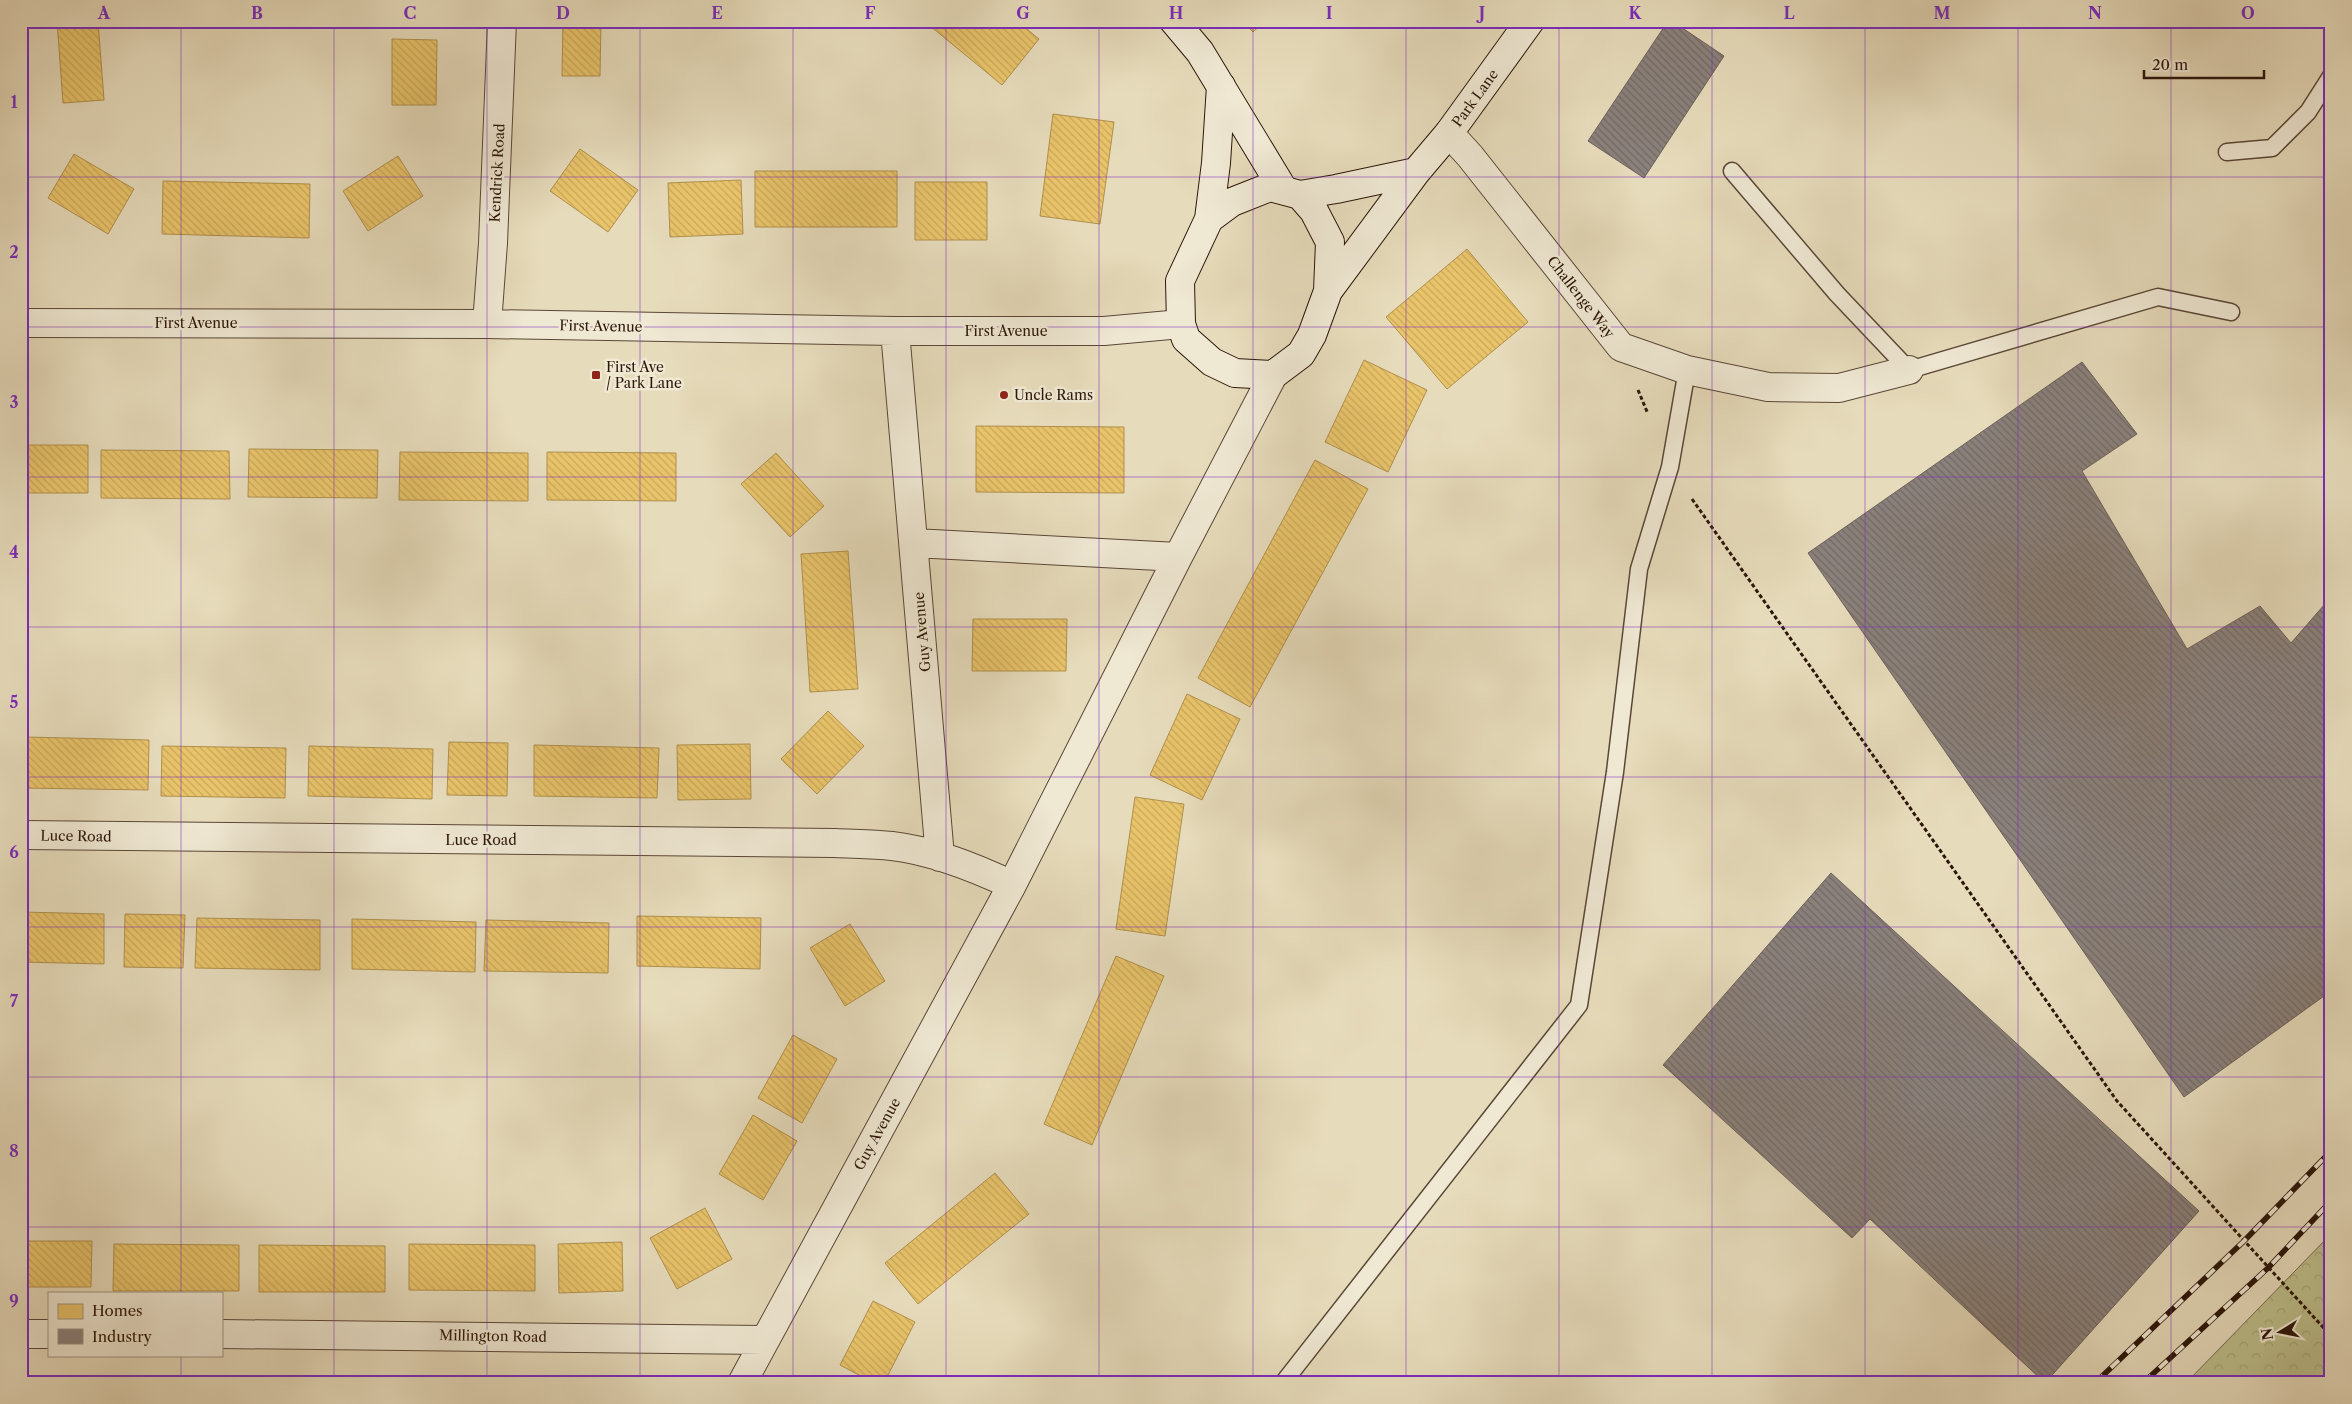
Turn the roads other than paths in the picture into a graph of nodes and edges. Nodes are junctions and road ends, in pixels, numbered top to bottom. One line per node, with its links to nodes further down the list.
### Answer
1 (502, 21): 15 (street, Kendrick Road)
2 (1174, 21): 5 (street)
3 (1530, 21): 6 (street, Park Lane)
4 (2331, 76): 7 (lane)
5 (1221, 86): 10 (street); 11 (street)
6 (1450, 133): 9 (street, Park Lane); 18 (street, Challenge Way)
7 (2227, 152)
8 (1732, 170): 19 (lane)
9 (1416, 172): 10 (street); 12 (street, Park Lane)
10 (1291, 192): 11 (street); 12 (street)
11 (1209, 219): 16 (street)
12 (1328, 292): 20 (street)
13 (2231, 312): 19 (lane)
14 (21, 323): 15 (street, First Avenue)
15 (487, 324): 17 (street, First Avenue)
16 (1181, 324): 17 (street, First Avenue); 20 (street)
17 (895, 331): 21 (street, Guy Avenue)
18 (1687, 370): 19 (street, Challenge Way); 31 (lane)
19 (1909, 370)
20 (1273, 375): 22 (street, Guy Avenue)
21 (914, 542): 22 (street); 24 (street, Guy Avenue)
22 (1178, 556): 25 (street, Guy Avenue)
23 (21, 836): 24 (street, Luce Road)
24 (940, 856): 25 (street)
25 (1012, 885): 29 (street, Guy Avenue)
26 (21, 1334): 27 (street)
27 (48, 1334)
28 (222, 1334): 29 (street, Millington Road)
29 (765, 1340): 30 (street, Guy Avenue)
30 (742, 1383)
31 (1283, 1383)

